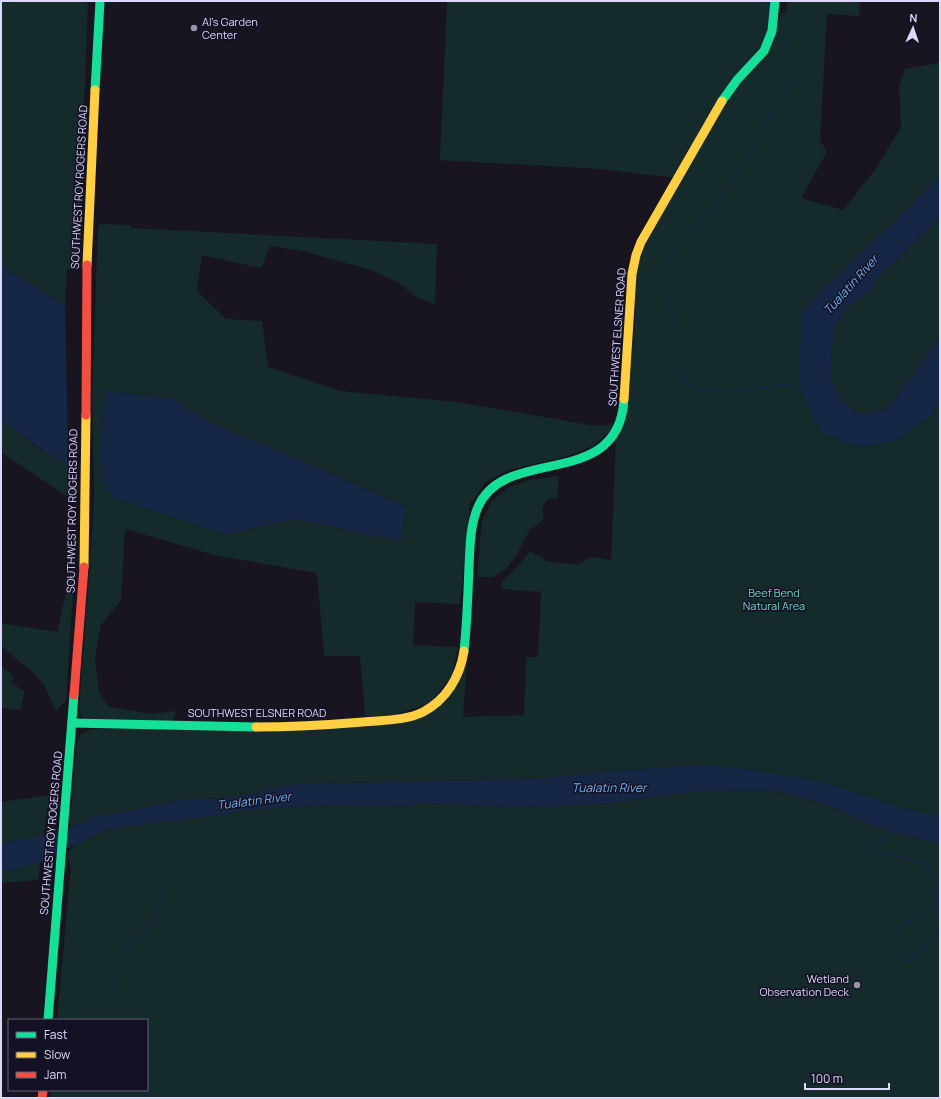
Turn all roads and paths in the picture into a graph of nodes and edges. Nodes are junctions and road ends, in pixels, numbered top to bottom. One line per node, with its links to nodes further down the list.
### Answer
1 (100, 1): 3 (street, SOUTHWEST ROY ROGERS ROAD)
2 (775, 1): 3 (street, SOUTHWEST ELSNER ROAD)
3 (72, 723): 4 (street, SOUTHWEST ROY ROGERS ROAD)
4 (48, 1019)

